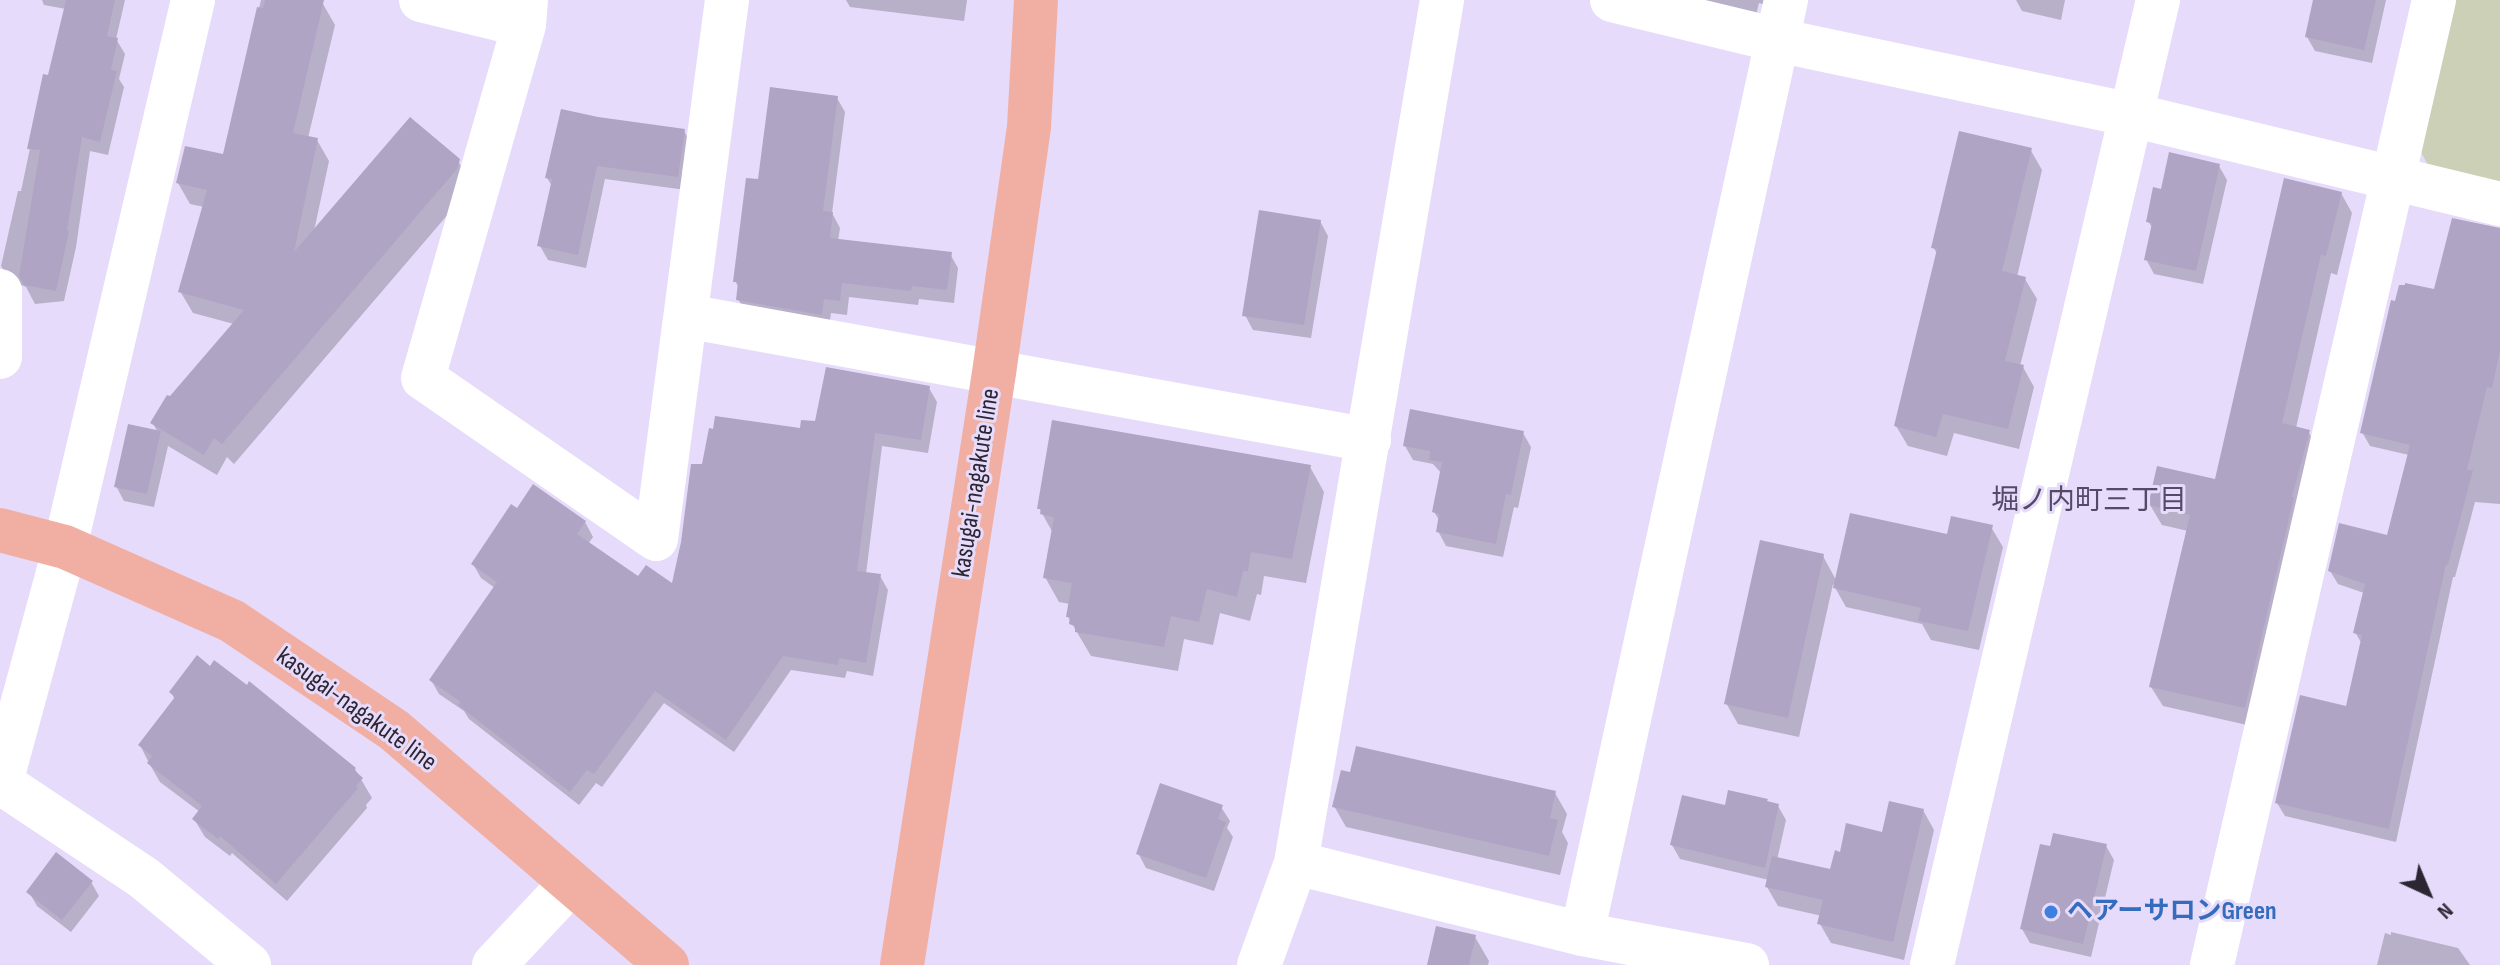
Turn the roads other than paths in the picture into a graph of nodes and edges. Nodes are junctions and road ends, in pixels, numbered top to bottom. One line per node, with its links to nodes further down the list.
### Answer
1 (193, 0): 20 (street)
2 (421, 0): 9 (street)
3 (727, 0): 15 (street)
4 (1036, 0): 17 (main road, kasugai-nagakute line)
5 (1442, 0): 18 (street)
6 (1612, 0): 10 (street)
7 (2158, 0): 11 (street)
8 (2434, 0): 12 (street)
9 (525, 12): 15 (street)
10 (1782, 20): 11 (street); 24 (street)
11 (2132, 115): 12 (street); 31 (street)
12 (2394, 179): 13 (street); 32 (street)
13 (2500, 204)
14 (0, 291): 16 (street)
15 (686, 316): 17 (street)
16 (0, 357)
17 (994, 373): 18 (street); 28 (main road, kasugai-nagakute line)
18 (1369, 440): 22 (street)
19 (0, 530): 20 (main road, kasugai-nagakute line)
20 (65, 547): 21 (street); 23 (main road, kasugai-nagakute line)
21 (0, 784): 25 (street)
22 (1296, 863): 24 (street); 29 (street)
23 (571, 883): 26 (street); 27 (main road, kasugai-nagakute line)
24 (1582, 934): 30 (street)
25 (249, 965)
26 (494, 965)
27 (667, 965)
28 (902, 965)
29 (1259, 965)
30 (1747, 965)
31 (1932, 965)
32 (2212, 965)

